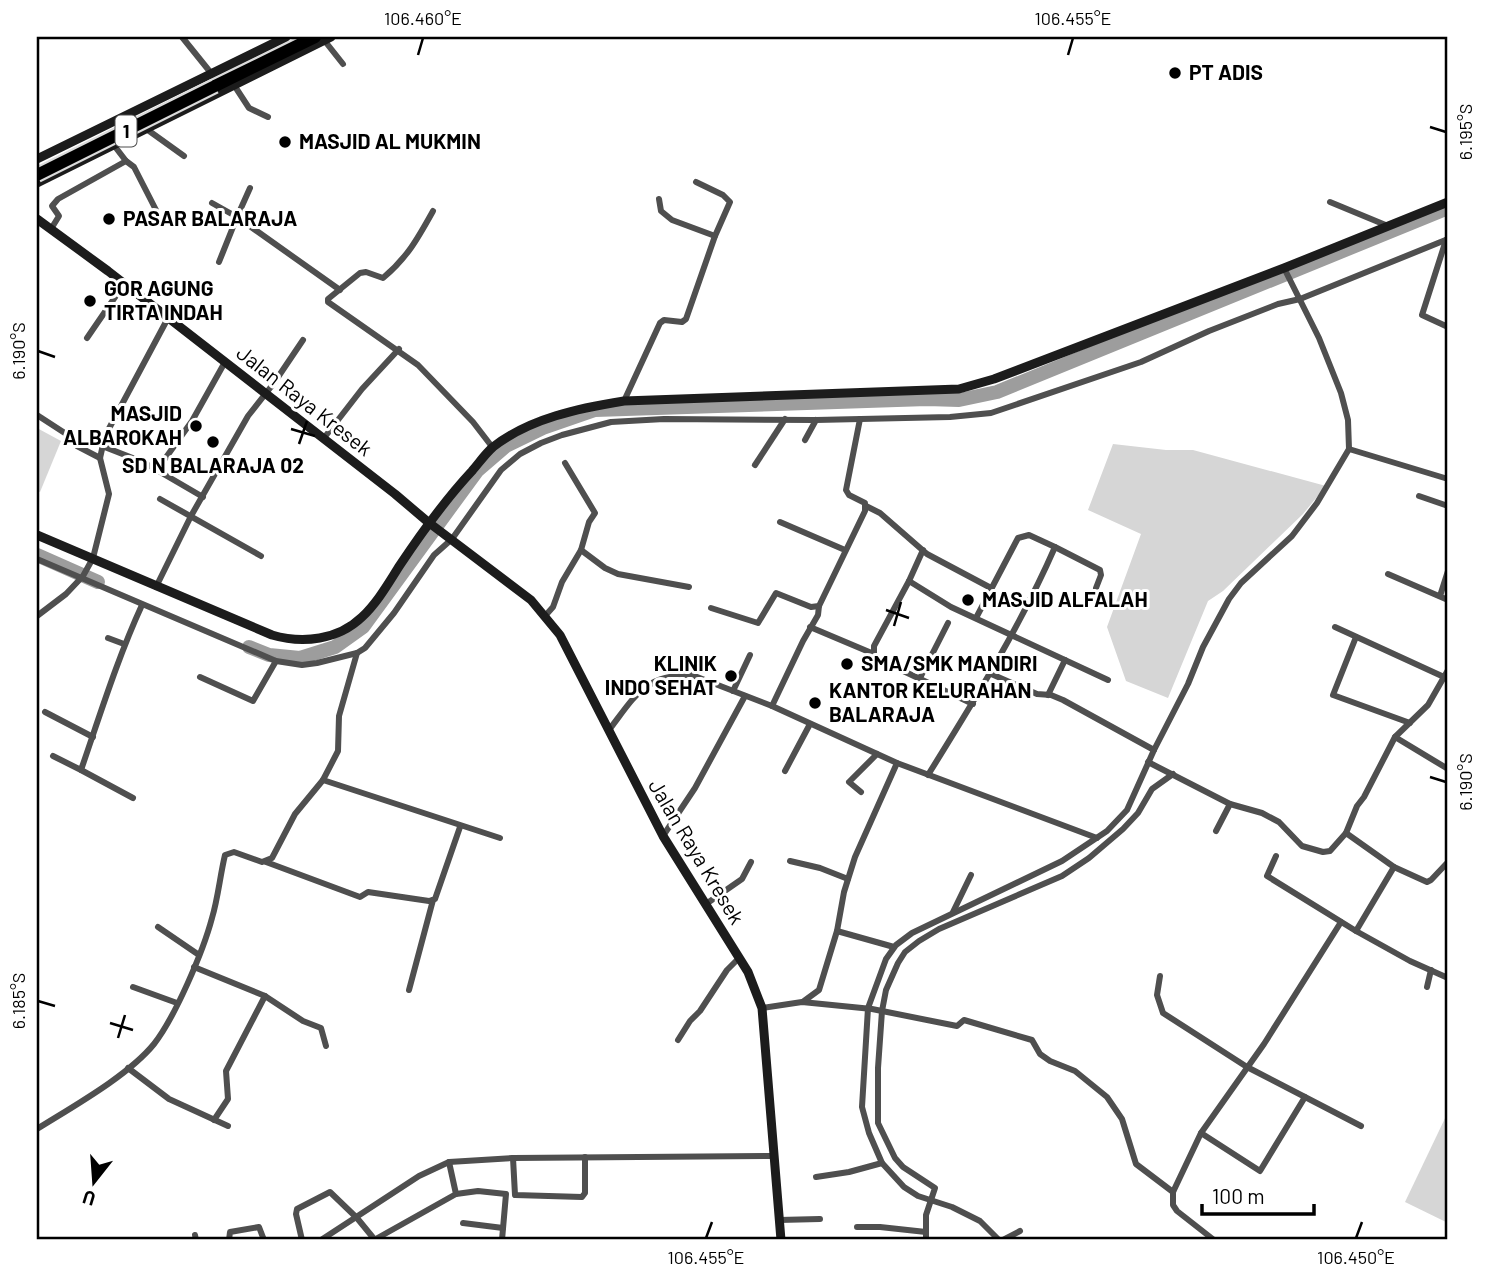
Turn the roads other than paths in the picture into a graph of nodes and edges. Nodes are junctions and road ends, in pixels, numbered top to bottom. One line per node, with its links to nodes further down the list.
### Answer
1 (183, 37): 6 (street)
2 (286, 37): 6 (main road)
3 (301, 37): 17 (highway, 1)
4 (323, 38): 5 (street); 7 (main road); 19 (highway, 1, bridge)
5 (343, 64)
6 (211, 73): 8 (main road)
7 (233, 85): 9 (main road); 10 (street)
8 (186, 86): 9 (main road); 13 (main road)
9 (198, 102): 11 (main road)
10 (268, 117)
11 (145, 128): 12 (main road); 14 (street)
12 (113, 144): 16 (street); 18 (main road)
13 (52, 152): 15 (main road); 18 (main road)
14 (184, 156)
15 (37, 159)
16 (126, 161): 27 (street); 32 (street)
17 (37, 167)
18 (57, 174): 21 (main road)
19 (37, 175)
20 (696, 182): 33 (street)
21 (37, 183)
22 (250, 188): 29 (street)
23 (659, 199): 33 (street)
24 (1330, 202): 31 (street)
25 (1448, 202): 31 (main road)
26 (212, 203): 29 (street)
27 (156, 210)
28 (433, 211): 38 (street)
29 (237, 217): 35 (street); 38 (street)
30 (38, 224): 32 (main road, Jalan Raya Kresek)
31 (1388, 226): 36 (main road)
32 (51, 229): 37 (main road, Jalan Raya Kresek)
33 (715, 236): 47 (street)
34 (1447, 239): 39 (street); 41 (street)
35 (219, 262)
36 (1284, 270): 39 (street); 47 (main road)
37 (124, 284): 40 (main road, Jalan Raya Kresek); 42 (street)
38 (340, 290): 44 (street)
39 (1300, 299): 50 (street); 56 (street)
40 (168, 318): 45 (main road, Jalan Raya Kresek); 54 (street)
41 (1448, 327)
42 (87, 338)
43 (303, 340): 46 (street)
44 (399, 349): 52 (street); 55 (street)
45 (225, 362): 46 (main road, Jalan Raya Kresek); 60 (street)
46 (266, 394): 52 (main road, Jalan Raya Kresek); 63 (street)
47 (624, 401): 55 (main road)
48 (37, 415): 57 (street)
49 (785, 419): 51 (street); 59 (street); 71 (street)
50 (860, 419): 51 (street); 65 (street)
51 (816, 420): 53 (street)
52 (324, 438): 69 (main road, Jalan Raya Kresek)
53 (805, 440)
54 (102, 446): 57 (street); 60 (street)
55 (492, 448): 69 (main road)
56 (1353, 451): 61 (street); 123 (street)
57 (100, 458): 78 (street)
58 (565, 463): 73 (street)
59 (755, 465)
60 (157, 470): 63 (street)
61 (1448, 479)
62 (1419, 496): 66 (street)
63 (203, 497): 67 (street)
64 (160, 499): 67 (street)
65 (866, 506): 74 (street); 75 (street)
66 (1448, 506)
67 (191, 516): 76 (street); 83 (street)
68 (780, 522): 74 (street)
69 (430, 523): 71 (main road, Jalan Raya Kresek); 83 (main road)
70 (37, 535): 78 (main road)
71 (450, 538): 93 (main road, Jalan Raya Kresek); 102 (street)
72 (1055, 547): 85 (street); 86 (street); 98 (street)
73 (581, 550): 84 (street); 93 (street)
74 (845, 550): 90 (street)
75 (923, 550): 82 (street); 85 (street)
76 (261, 556)
77 (37, 559): 81 (street)
78 (92, 560): 81 (street); 83 (main road)
79 (1448, 571): 87 (street)
80 (1388, 574): 87 (street)
81 (83, 577): 89 (street); 92 (street)
82 (909, 581): 94 (street); 103 (street)
83 (156, 587)
84 (689, 587)
85 (991, 588): 94 (street)
86 (1096, 588)
87 (1440, 596): 88 (street)
88 (1448, 600)
89 (142, 605): 101 (street); 106 (street)
90 (819, 606): 91 (street); 96 (street)
91 (711, 608)
92 (37, 616)
93 (545, 616): 120 (main road, Jalan Raya Kresek)
94 (975, 618): 98 (street)
95 (948, 623): 110 (street)
96 (810, 627): 103 (street); 116 (street)
97 (1335, 628): 99 (street)
98 (1011, 635): 105 (street); 107 (street)
99 (1356, 637): 108 (street); 118 (street)
100 (108, 638): 101 (street)
101 (124, 644): 121 (street)
102 (358, 653): 106 (street); 133 (street)
103 (874, 654): 110 (street)
104 (750, 655): 112 (street)
105 (1065, 660): 111 (street); 113 (street)
106 (276, 661): 109 (street)
107 (989, 673): 113 (street); 115 (street)
108 (1446, 674): 118 (street)
109 (200, 677)
110 (920, 678): 115 (street)
111 (1108, 680)
112 (733, 691): 114 (street); 120 (street)
113 (1048, 695): 123 (street)
114 (745, 696): 116 (street); 140 (street)
115 (973, 704): 132 (street)
116 (772, 706): 119 (street)
117 (45, 712): 121 (street)
118 (1410, 723): 122 (street)
119 (810, 724): 124 (street); 130 (street)
120 (609, 730): 140 (main road, Jalan Raya Kresek)
121 (93, 737): 129 (street)
122 (1395, 737): 128 (street); 139 (street)
123 (1154, 750): 127 (street)
124 (877, 754): 126 (street); 134 (street)
125 (53, 756): 129 (street)
126 (897, 763): 132 (street); 150 (street)
127 (1152, 763): 131 (street); 142 (street)
128 (1448, 769)
129 (81, 770): 135 (street)
130 (785, 771)
131 (1172, 774): 136 (street); 155 (street)
132 (928, 775): 142 (street)
133 (323, 780): 137 (street); 145 (street)
134 (861, 792)
135 (133, 798)
136 (1230, 804): 138 (street); 139 (street)
137 (460, 827): 141 (street); 151 (street)
138 (1216, 831)
139 (1346, 833): 148 (street)
140 (663, 836): 152 (main road, Jalan Raya Kresek)
141 (500, 838)
142 (1097, 838): 153 (street)
143 (1276, 856): 154 (street)
144 (790, 861): 150 (street)
145 (266, 862): 151 (street); 161 (street)
146 (751, 862): 152 (street)
147 (1448, 862): 148 (street)
148 (1394, 867): 158 (street)
149 (971, 875): 153 (street)
150 (848, 878): 157 (street)
151 (433, 901): 171 (street)
152 (706, 904): 162 (main road, Jalan Raya Kresek)
153 (953, 912): 155 (street)
154 (1341, 922): 158 (street); 180 (street)
155 (935, 926): 159 (street)
156 (159, 927): 161 (street)
157 (837, 931): 160 (street); 173 (street)
158 (1356, 931): 165 (street)
159 (915, 937): 160 (street); 160 (street)
160 (899, 949): 163 (street); 163 (street)
161 (199, 955): 164 (street)
162 (739, 958): 175 (main road, Jalan Raya Kresek); 178 (street)
163 (892, 961): 166 (street); 166 (street)
164 (194, 967): 172 (street); 174 (street)
165 (1431, 970): 168 (street); 170 (street)
166 (886, 973): 176 (street); 177 (street)
167 (1160, 976): 180 (street)
168 (1448, 978)
169 (133, 987): 174 (street)
170 (1427, 987)
171 (409, 990)
172 (265, 996): 179 (street); 187 (street)
173 (802, 1002): 175 (street); 176 (street)
174 (177, 1003): 182 (street)
175 (762, 1008): 193 (main road, Jalan Raya Kresek)
176 (870, 1009): 177 (street); 181 (street)
177 (881, 1011): 181 (street); 199 (street)
178 (678, 1040)
179 (326, 1046)
180 (1247, 1066): 184 (street); 192 (street)
181 (871, 1067): 183 (street); 183 (street)
182 (128, 1068): 187 (street); 191 (street)
183 (870, 1089): 185 (street); 186 (street)
184 (1305, 1097): 190 (street); 192 (street)
185 (864, 1107): 186 (street); 188 (street)
186 (876, 1110): 188 (street)
187 (214, 1120): 189 (street)
188 (873, 1124): 197 (street); 203 (street)
189 (228, 1126)
190 (1361, 1126)
191 (37, 1129)
192 (1201, 1133): 199 (street)
193 (775, 1156): 194 (street); 206 (main road, Jalan Raya Kresek)
194 (585, 1157): 195 (street); 202 (street)
195 (513, 1158): 196 (street); 202 (street)
196 (449, 1163): 200 (street); 204 (street)
197 (882, 1163): 198 (street); 203 (street)
198 (816, 1177)
199 (1173, 1192): 221 (street)
200 (456, 1194): 201 (street); 212 (street)
201 (506, 1194): 202 (street); 209 (street)
202 (515, 1195)
203 (932, 1196): 211 (street); 220 (street)
204 (357, 1217): 215 (street); 216 (street); 217 (street)
205 (820, 1219): 206 (street)
206 (779, 1220): 219 (main road, Jalan Raya Kresek)
207 (463, 1223): 209 (street)
208 (857, 1227): 211 (street)
209 (503, 1228): 218 (street)
210 (1020, 1231): 220 (street)
211 (926, 1236)
212 (387, 1237): 217 (street)
213 (229, 1240): 214 (street)
214 (264, 1240)
215 (302, 1240)
216 (321, 1240)
217 (375, 1240)
218 (502, 1240)
219 (780, 1240)
220 (1001, 1240)
221 (1214, 1240)

